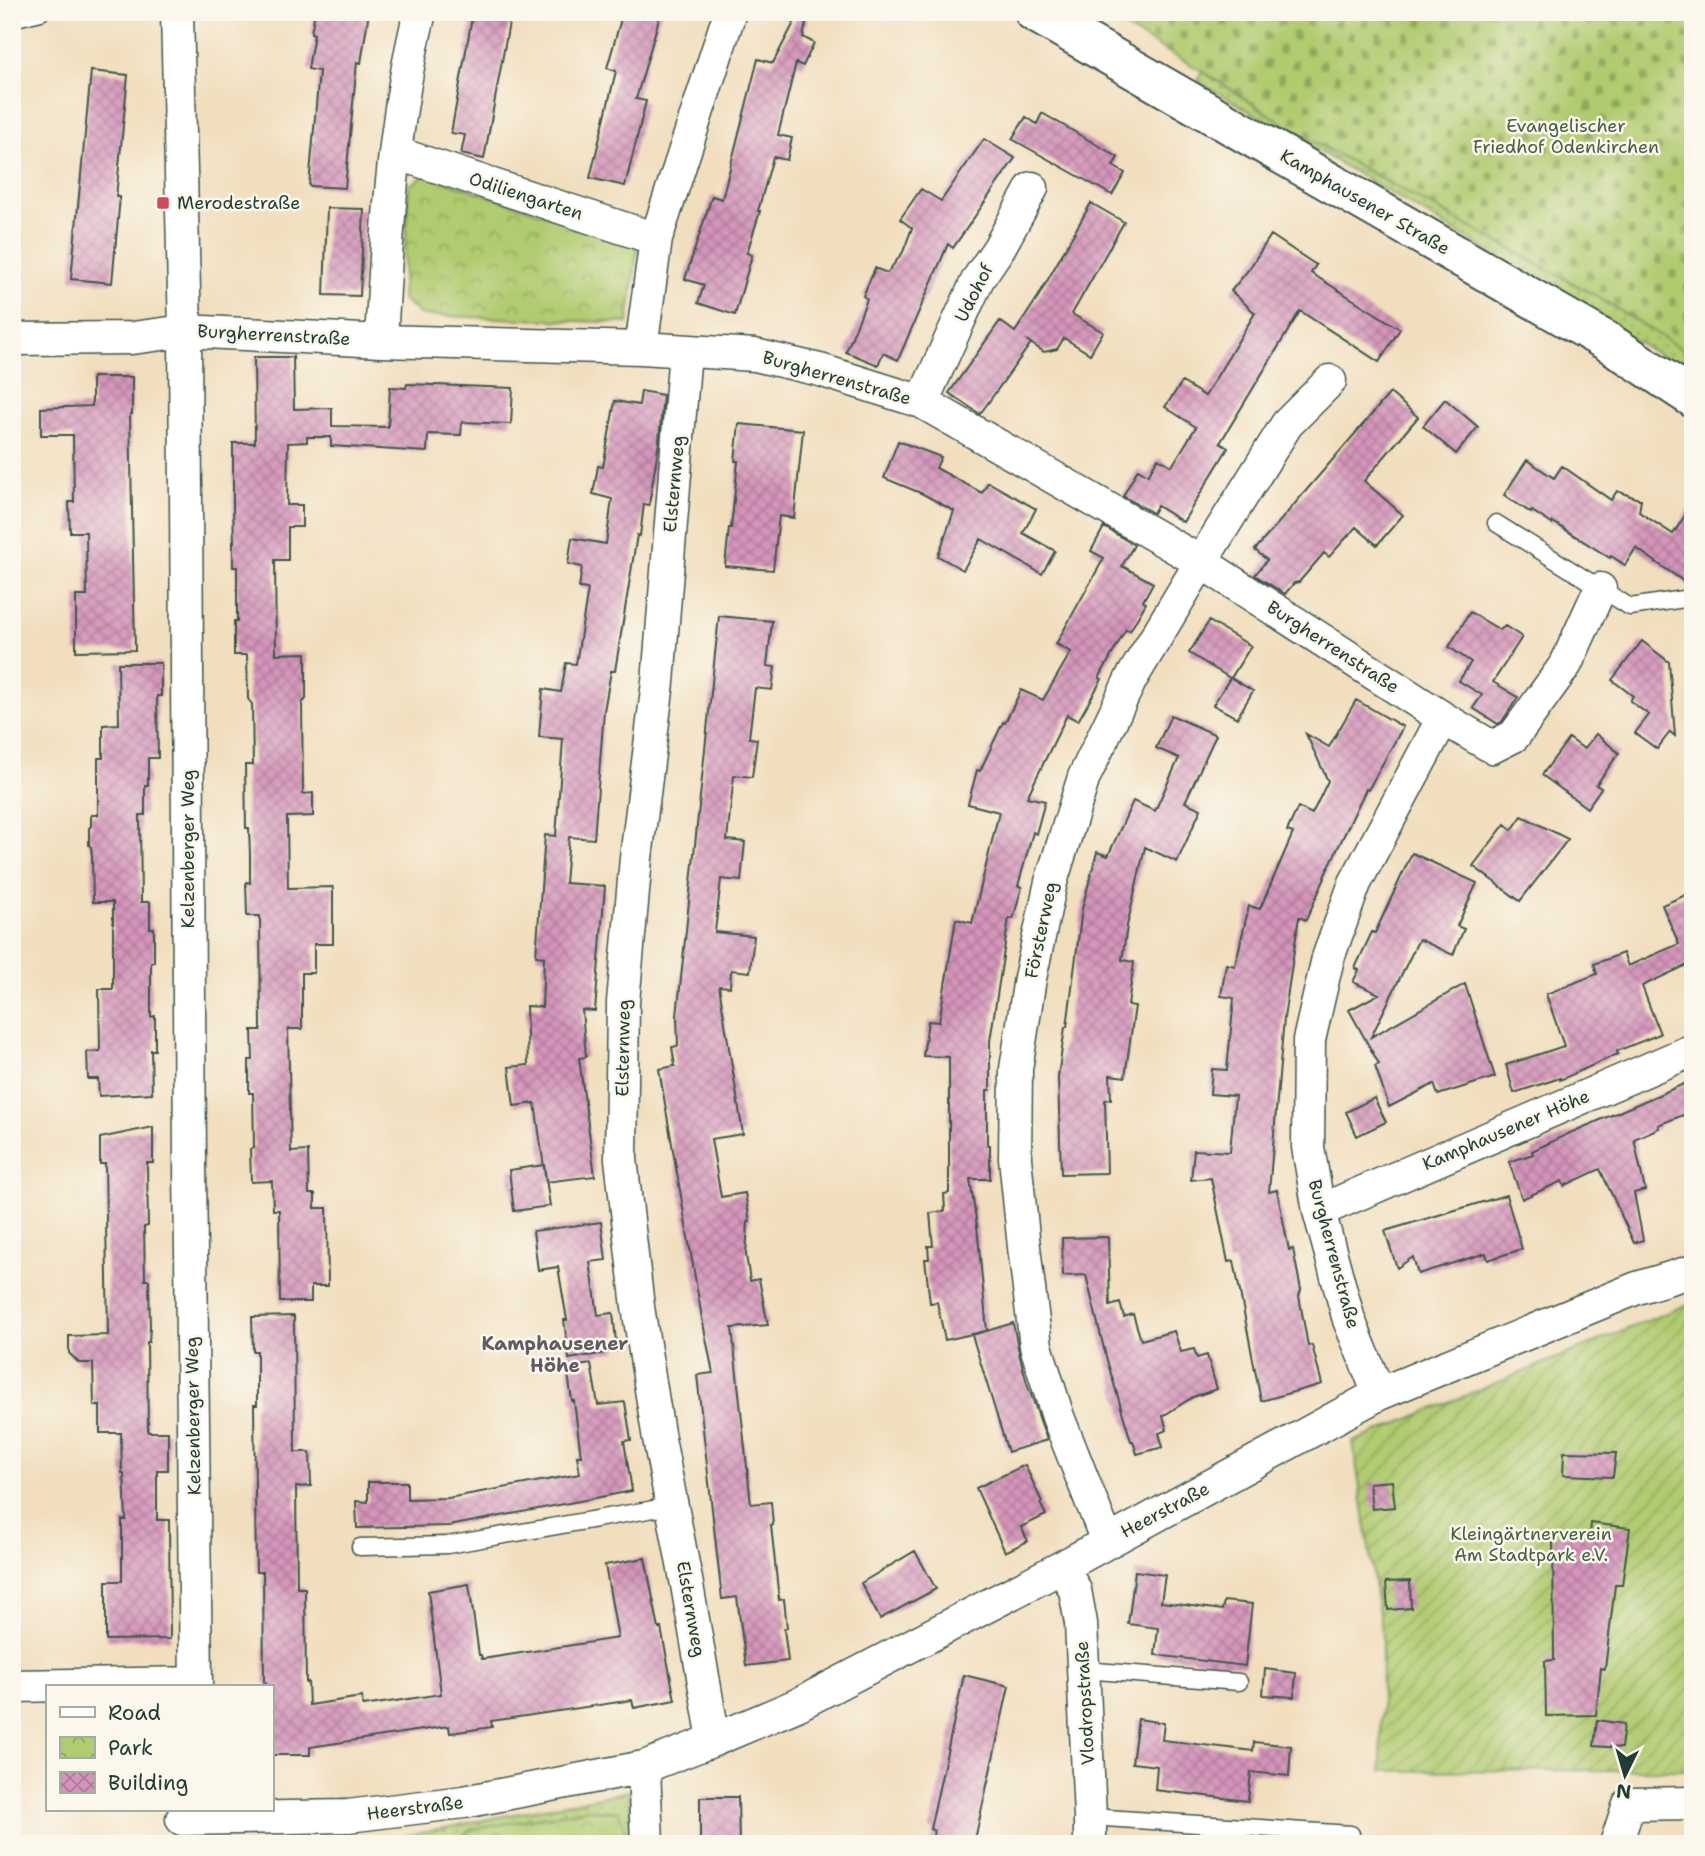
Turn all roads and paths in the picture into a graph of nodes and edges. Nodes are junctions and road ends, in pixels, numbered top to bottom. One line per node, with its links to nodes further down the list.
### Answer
1 (41, 12): 6 (lane)
2 (177, 12): 10 (street, Kelzenberger Weg)
3 (421, 12): 7 (street)
4 (730, 12): 9 (street)
5 (1034, 12): 16 (main road, Kamphausener Straße)
6 (12, 19)
7 (396, 153): 9 (street, Odiliengarten); 12 (street)
8 (1032, 188): 17 (street, Udohof)
9 (656, 239): 13 (street)
10 (185, 331): 11 (street); 12 (street, Burgherrenstraße); 33 (street, Kelzenberger Weg)
11 (12, 339)
12 (381, 341): 13 (street, Burgherrenstraße)
13 (641, 348): 14 (street, Burgherrenstraße)
14 (685, 351): 17 (street, Burgherrenstraße); 27 (street, Elsternweg)
15 (1330, 381): 19 (street, Försterweg)
16 (1693, 398)
17 (922, 402): 19 (street, Burgherrenstraße)
18 (1496, 523): 20 (lane)
19 (1200, 562): 22 (street, Burgherrenstraße); 28 (street, Försterweg)
20 (1600, 589): 21 (lane); 22 (street, Burgherrenstraße)
21 (1684, 599)
22 (1443, 718): 24 (street, Burgherrenstraße)
23 (1693, 1050): 24 (street, Kamphausener Höhe)
24 (1319, 1211): 26 (street, Burgherrenstraße)
25 (1693, 1271): 26 (street, Heerstraße)
26 (1379, 1394): 28 (street, Heerstraße)
27 (671, 1506): 29 (lane); 36 (street, Elsternweg)
28 (1107, 1541): 30 (street, Heerstraße)
29 (360, 1547)
30 (1062, 1567): 31 (street, Vlodropstraße); 36 (street, Heerstraße)
31 (1083, 1670): 32 (lane); 40 (street, Vlodropstraße)
32 (1239, 1682)
33 (196, 1685)
34 (12, 1686): 35 (street)
35 (46, 1686)
36 (714, 1740): 37 (street, Heerstraße)
37 (644, 1767): 39 (street, Heerstraße); 42 (street)
38 (1693, 1804): 43 (street)
39 (180, 1824)
40 (1090, 1830): 41 (lane)
41 (1351, 1834)
42 (647, 1844)
43 (1616, 1844)

